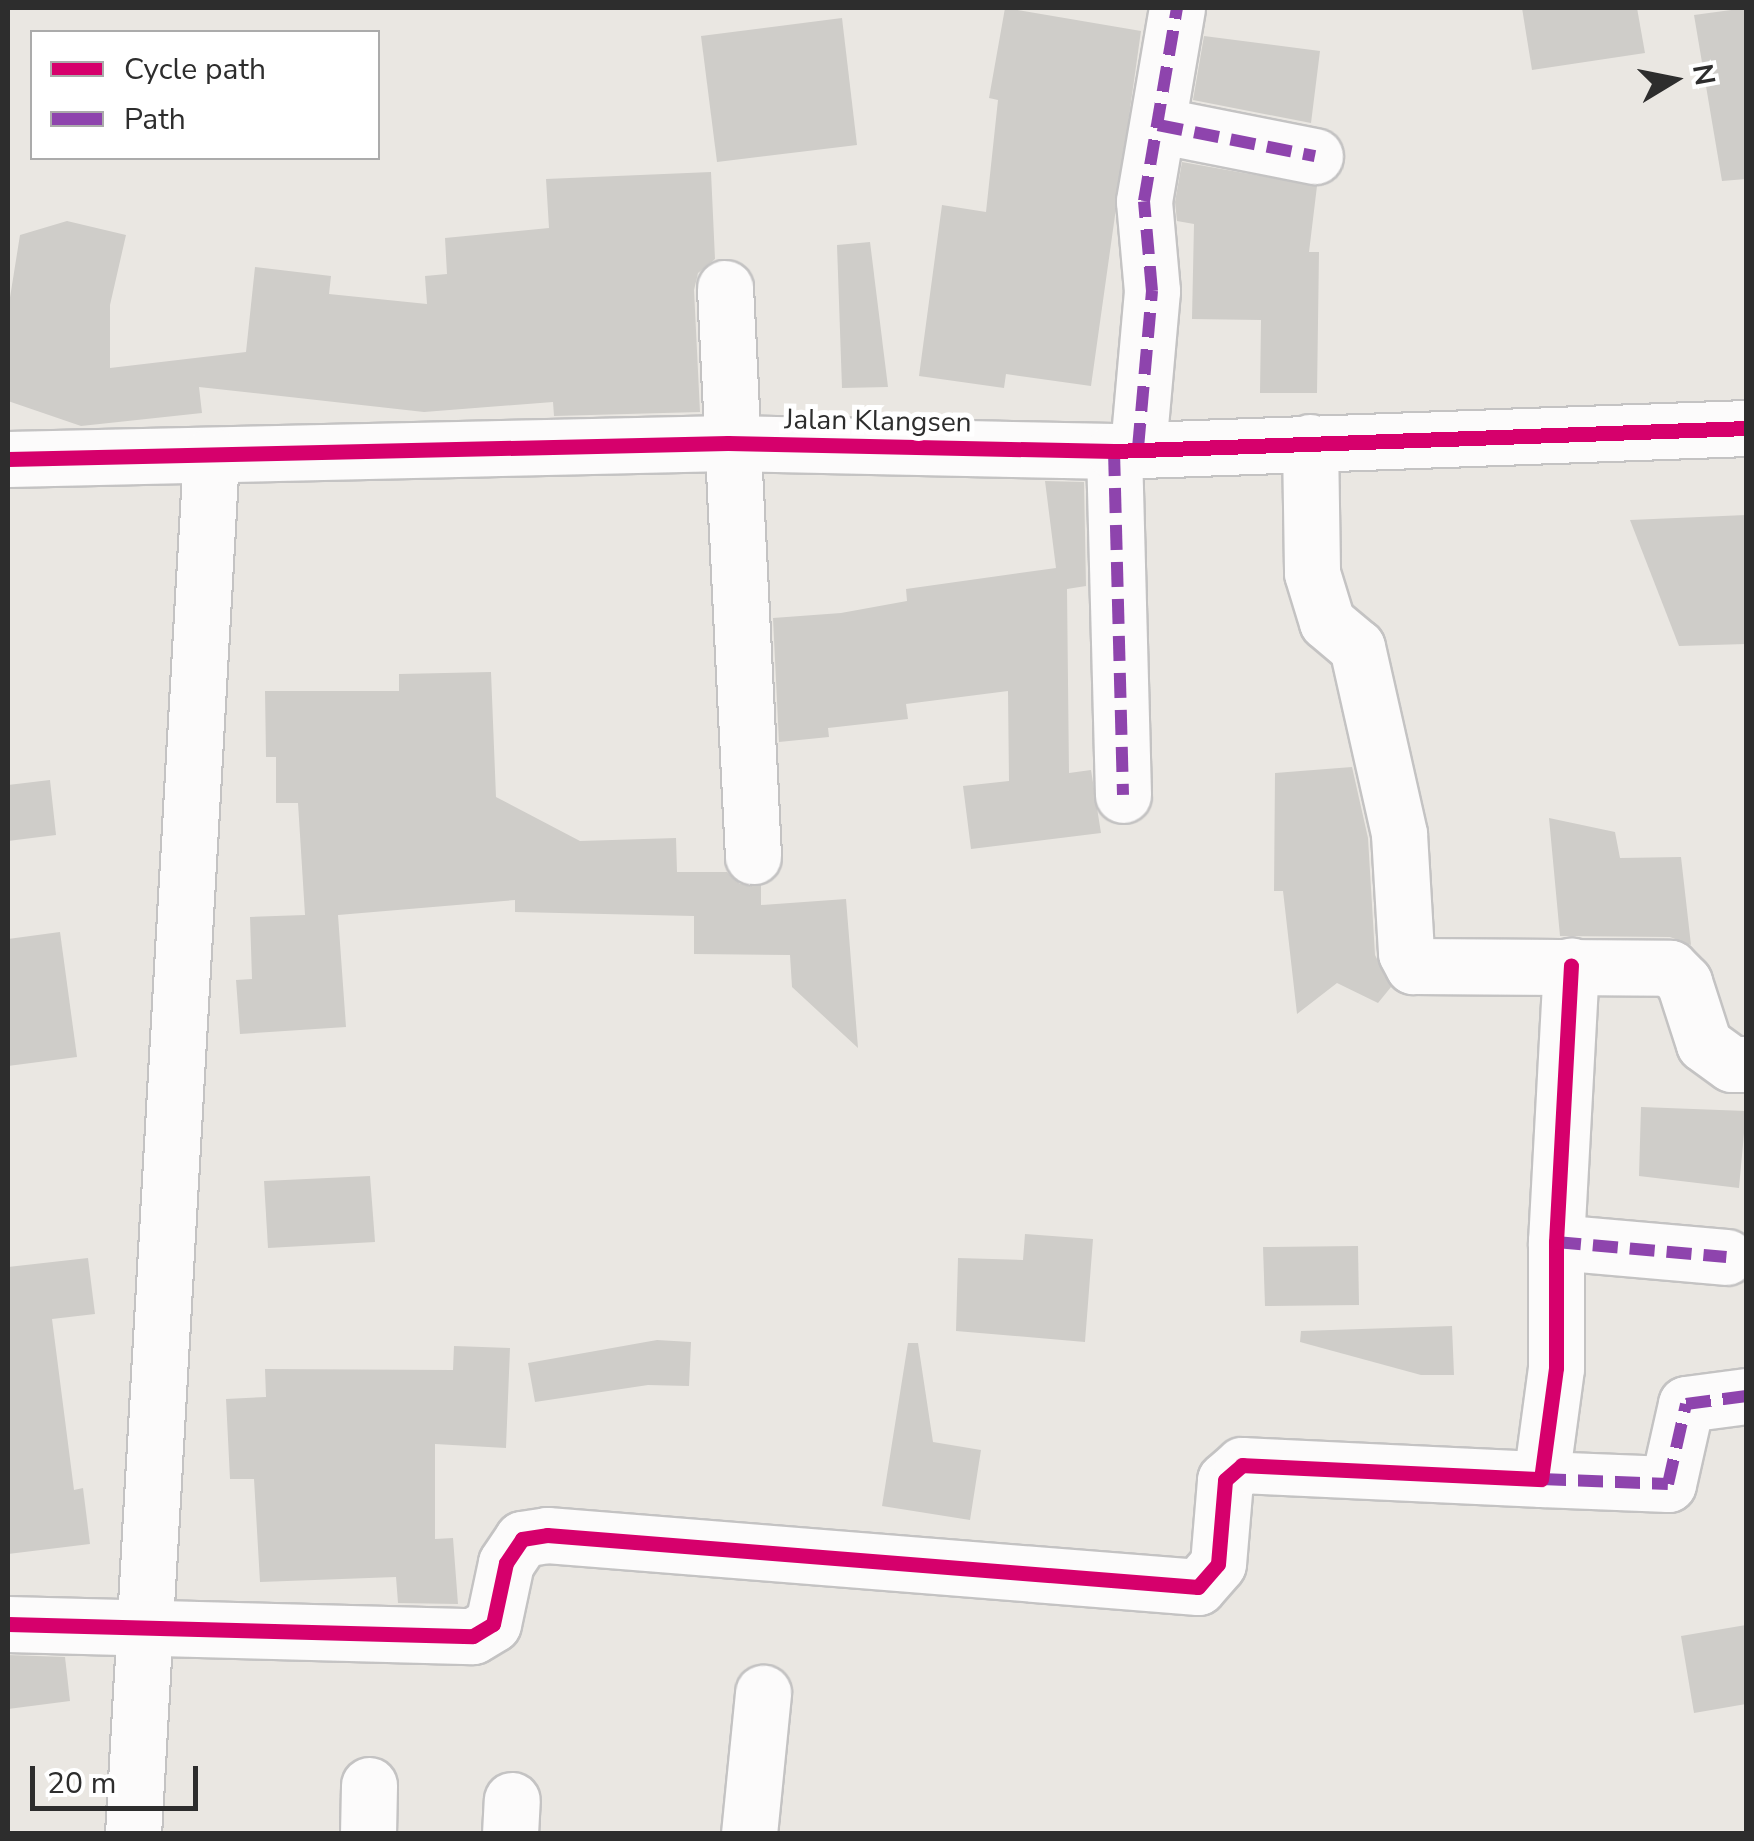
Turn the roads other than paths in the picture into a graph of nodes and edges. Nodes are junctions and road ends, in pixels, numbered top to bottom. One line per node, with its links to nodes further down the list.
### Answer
1 (1177, 8): 2 (street)
2 (1158, 125): 3 (street); 8 (street)
3 (1316, 156)
4 (724, 288): 7 (street)
5 (1746, 428): 6 (street, Jalan Klangsen)
6 (1310, 442): 8 (street, Jalan Klangsen); 13 (street)
7 (728, 443): 8 (street, Jalan Klangsen); 9 (street, Jalan Klangsen); 12 (street)
8 (1126, 449): 11 (street)
9 (211, 454): 10 (street, Jalan Klangsen); 20 (street)
10 (8, 460)
11 (1124, 795)
12 (753, 856)
13 (1571, 965): 14 (street); 15 (street)
14 (1746, 1064)
15 (1556, 1242): 16 (street); 18 (street)
16 (1726, 1257)
17 (1746, 1396): 18 (street)
18 (1542, 1480): 20 (street)
19 (8, 1624): 20 (street)
20 (145, 1630): 22 (street)
21 (762, 1693): 23 (street)
22 (133, 1834)
23 (749, 1834)

